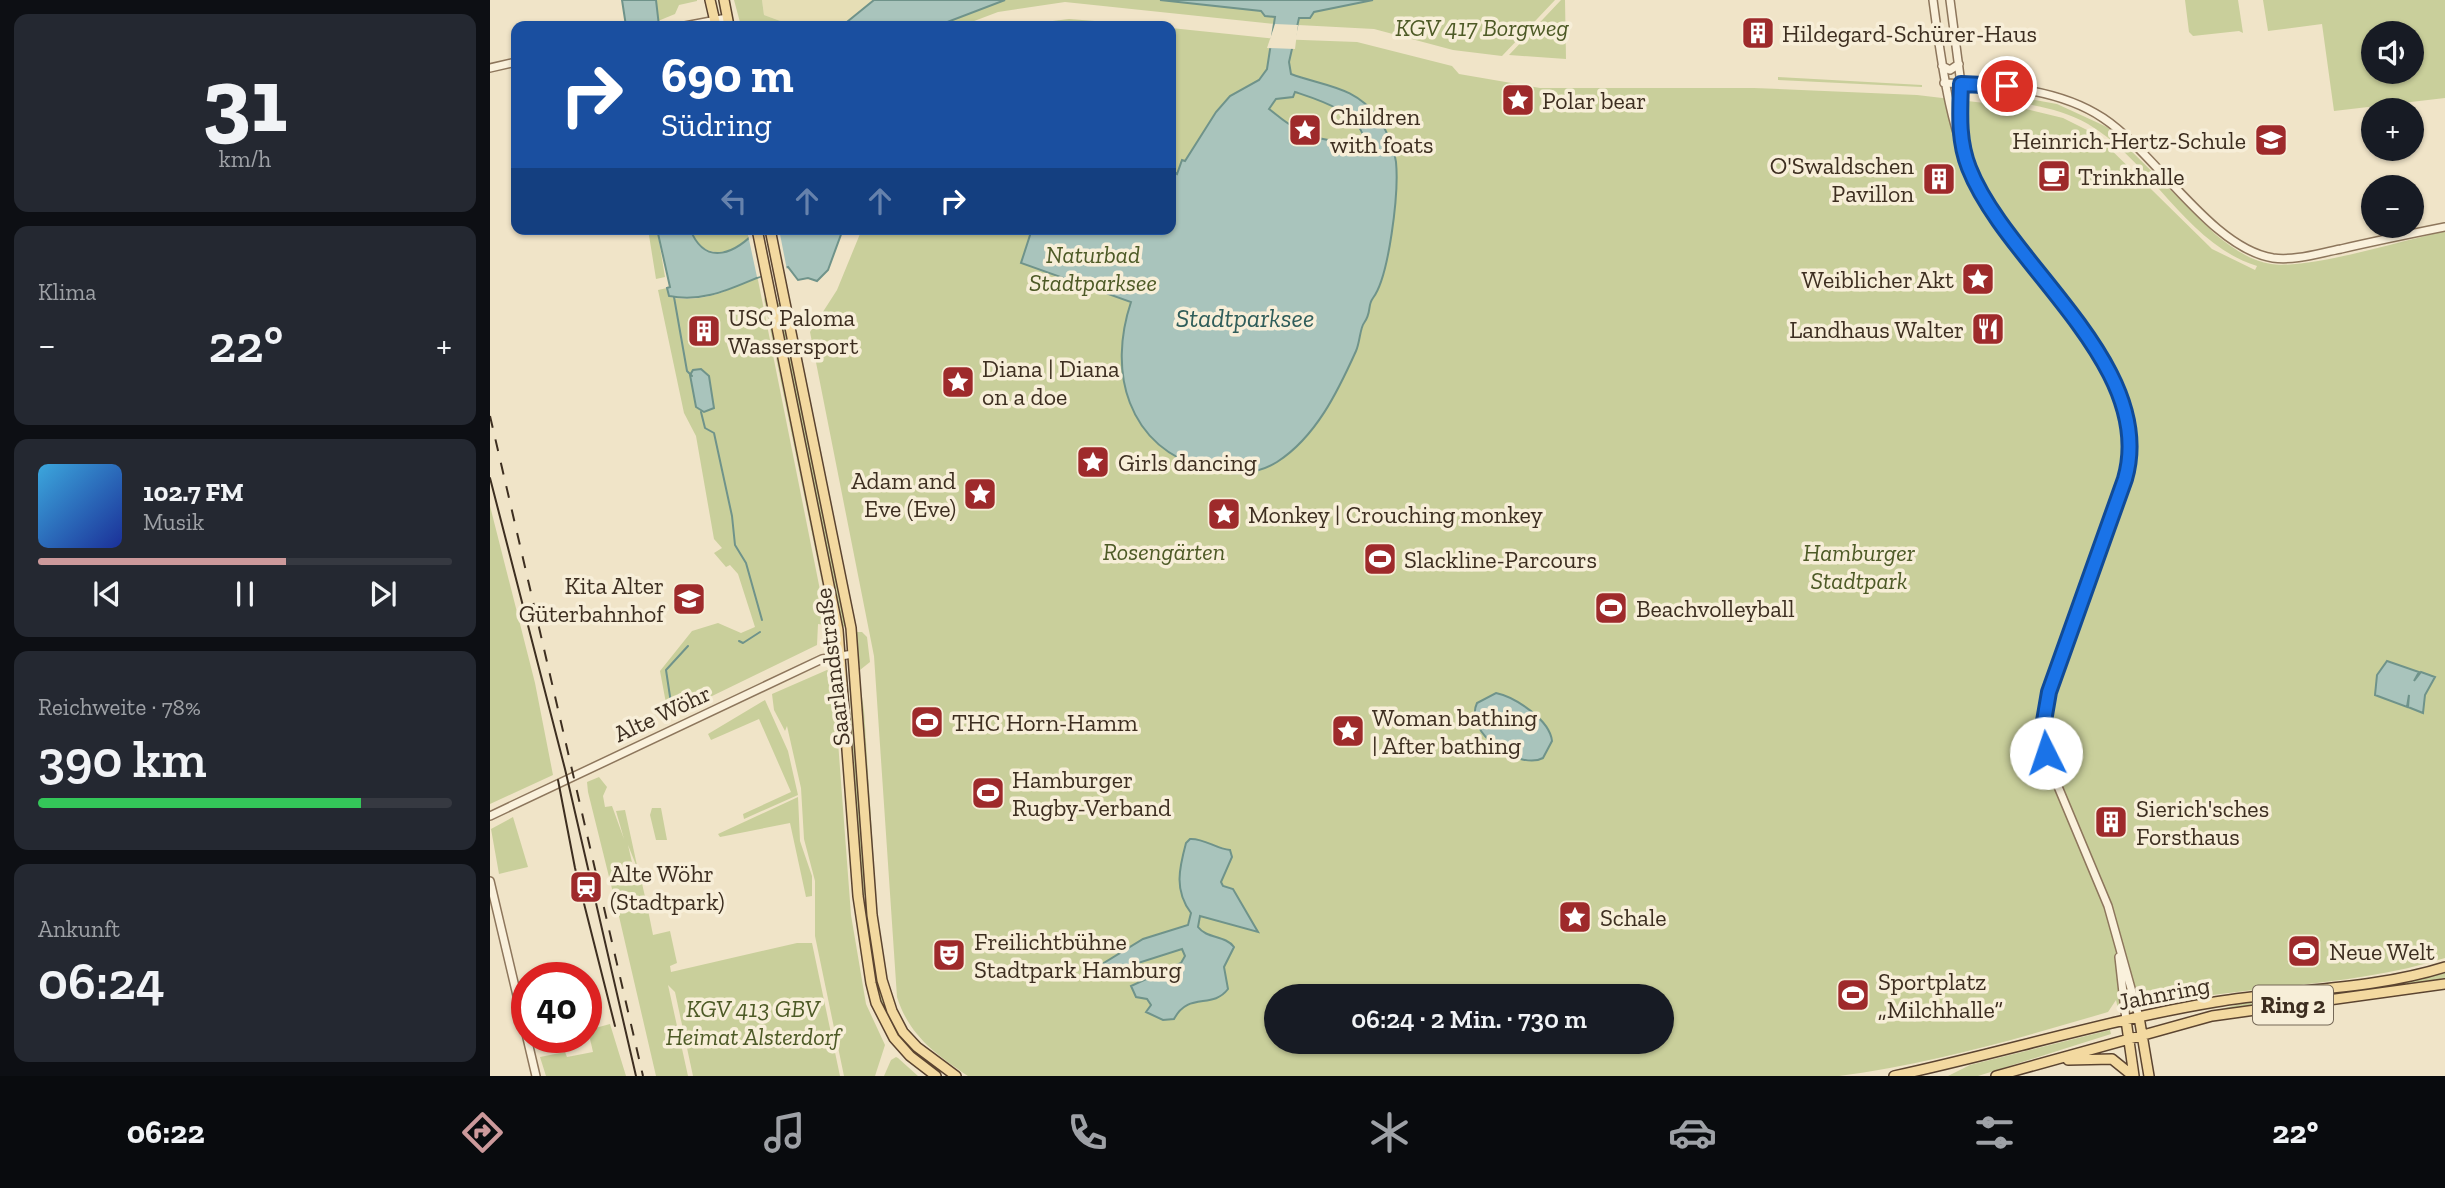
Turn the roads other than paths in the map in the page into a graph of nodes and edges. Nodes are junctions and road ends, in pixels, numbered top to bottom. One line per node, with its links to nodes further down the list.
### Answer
1 (710, 0): 5 (main road)
2 (724, 0): 6 (main road)
3 (1933, 0): 9 (street)
4 (1950, 0): 8 (street)
5 (715, 21)
6 (728, 21)
7 (511, 63): 10 (street)
8 (1959, 64): 9 (street); 12 (street)
9 (1942, 66): 11 (street)
10 (490, 68)
11 (1944, 83): 12 (street); 13 (street)
12 (1961, 84): 13 (street); 14 (street)
13 (1961, 141): 21 (street)
14 (2445, 227)
15 (758, 235): 18 (main road, Saarlandstraße)
16 (771, 235): 17 (main road, Saarlandstraße)
17 (853, 654): 18 (street, Alte Wöhr); 32 (main road, Saarlandstraße)
18 (840, 655): 19 (street, Alte Wöhr); 31 (main road, Saarlandstraße)
19 (490, 816)
20 (490, 881): 30 (street)
21 (2119, 953): 24 (street); 25 (street)
22 (2445, 967): 24 (main road, Jahnring / Ring 2)
23 (2445, 984): 26 (main road, Jahnring / Ring 2)
24 (2139, 1017): 25 (main road, Jahnring / Ring 2); 26 (main road)
25 (2126, 1020): 27 (main road); 33 (main road, Jahnring / Ring 2)
26 (2142, 1035): 27 (main road, Jahnring / Ring 2); 29 (main road)
27 (2128, 1039): 28 (main road, Jahnring / Ring 2); 35 (main road)
28 (2052, 1060): 34 (main road, Jahnring / Ring 2); 35 (main road)
29 (2151, 1075)
30 (536, 1076)
31 (936, 1076)
32 (956, 1076)
33 (1894, 1076)
34 (1996, 1076)
35 (2133, 1076)

